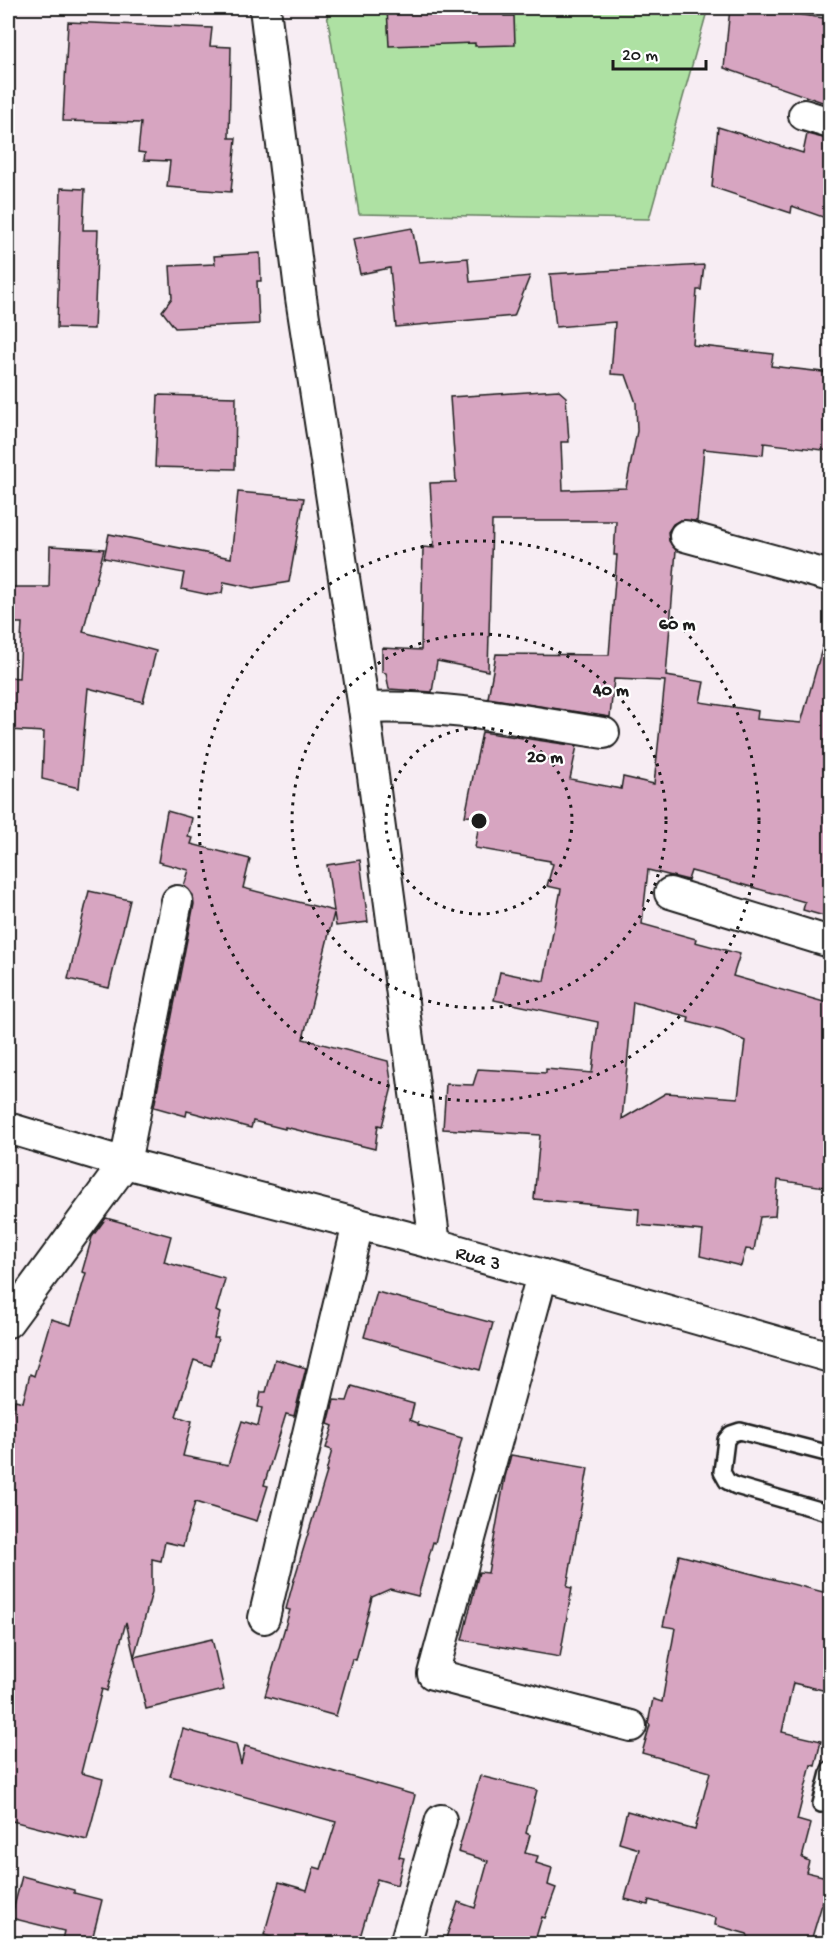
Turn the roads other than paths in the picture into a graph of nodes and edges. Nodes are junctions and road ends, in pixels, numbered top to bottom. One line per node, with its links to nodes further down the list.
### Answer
1 (265, 8): 4 (street)
2 (685, 536): 3 (street)
3 (831, 576)
4 (364, 708): 5 (street); 12 (street)
5 (604, 733)
6 (670, 893): 8 (street)
7 (177, 901): 10 (street)
8 (831, 942)
9 (8, 1128): 10 (street, Rua 3)
10 (125, 1163): 11 (street, Rua 3); 14 (street)
11 (358, 1224): 12 (street, Rua 3); 18 (street)
12 (435, 1244): 13 (street, Rua 3)
13 (542, 1275): 15 (street, Rua 3); 19 (street)
14 (8, 1322)
15 (831, 1357)
16 (831, 1454): 17 (lane)
17 (831, 1513)
18 (264, 1618)
19 (631, 1726)
20 (831, 1769): 21 (lane)
21 (821, 1804)
22 (441, 1820): 23 (street)
23 (405, 1944)

